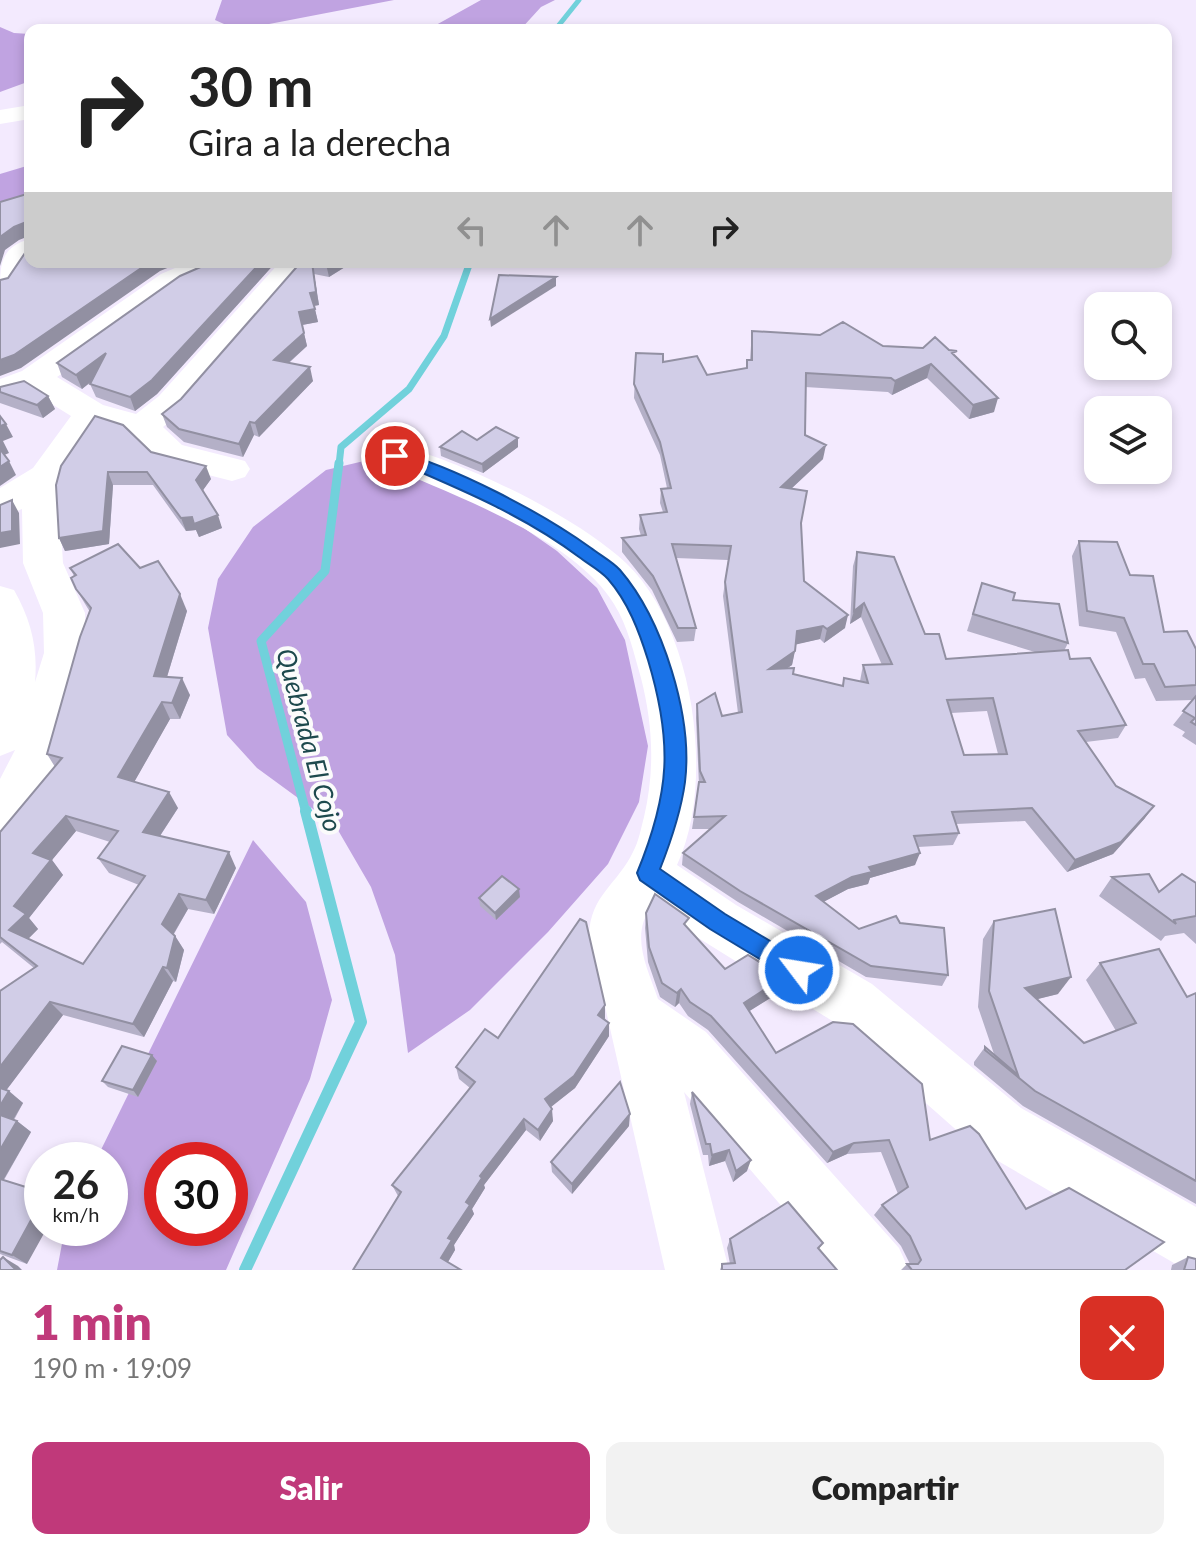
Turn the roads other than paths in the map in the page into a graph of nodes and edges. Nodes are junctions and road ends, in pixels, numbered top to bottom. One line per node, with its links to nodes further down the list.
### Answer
1 (24, 113): 2 (street)
2 (0, 117)
3 (24, 122): 4 (street)
4 (0, 126)
5 (16, 251): 8 (street)
6 (200, 268): 9 (street)
7 (279, 268): 12 (street)
8 (0, 283)
9 (34, 378): 10 (street); 11 (street)
10 (0, 390)
11 (91, 413): 12 (street); 15 (street)
12 (142, 427): 14 (street)
13 (395, 456): 20 (street)
14 (232, 469)
15 (46, 477): 16 (street); 19 (street)
16 (0, 505)
17 (0, 601): 18 (street)
18 (0, 737)
19 (0, 820)
20 (648, 873): 21 (street); 22 (street)
21 (636, 1017): 23 (street); 24 (street)
22 (1196, 1241)
23 (697, 1270)
24 (877, 1270)

